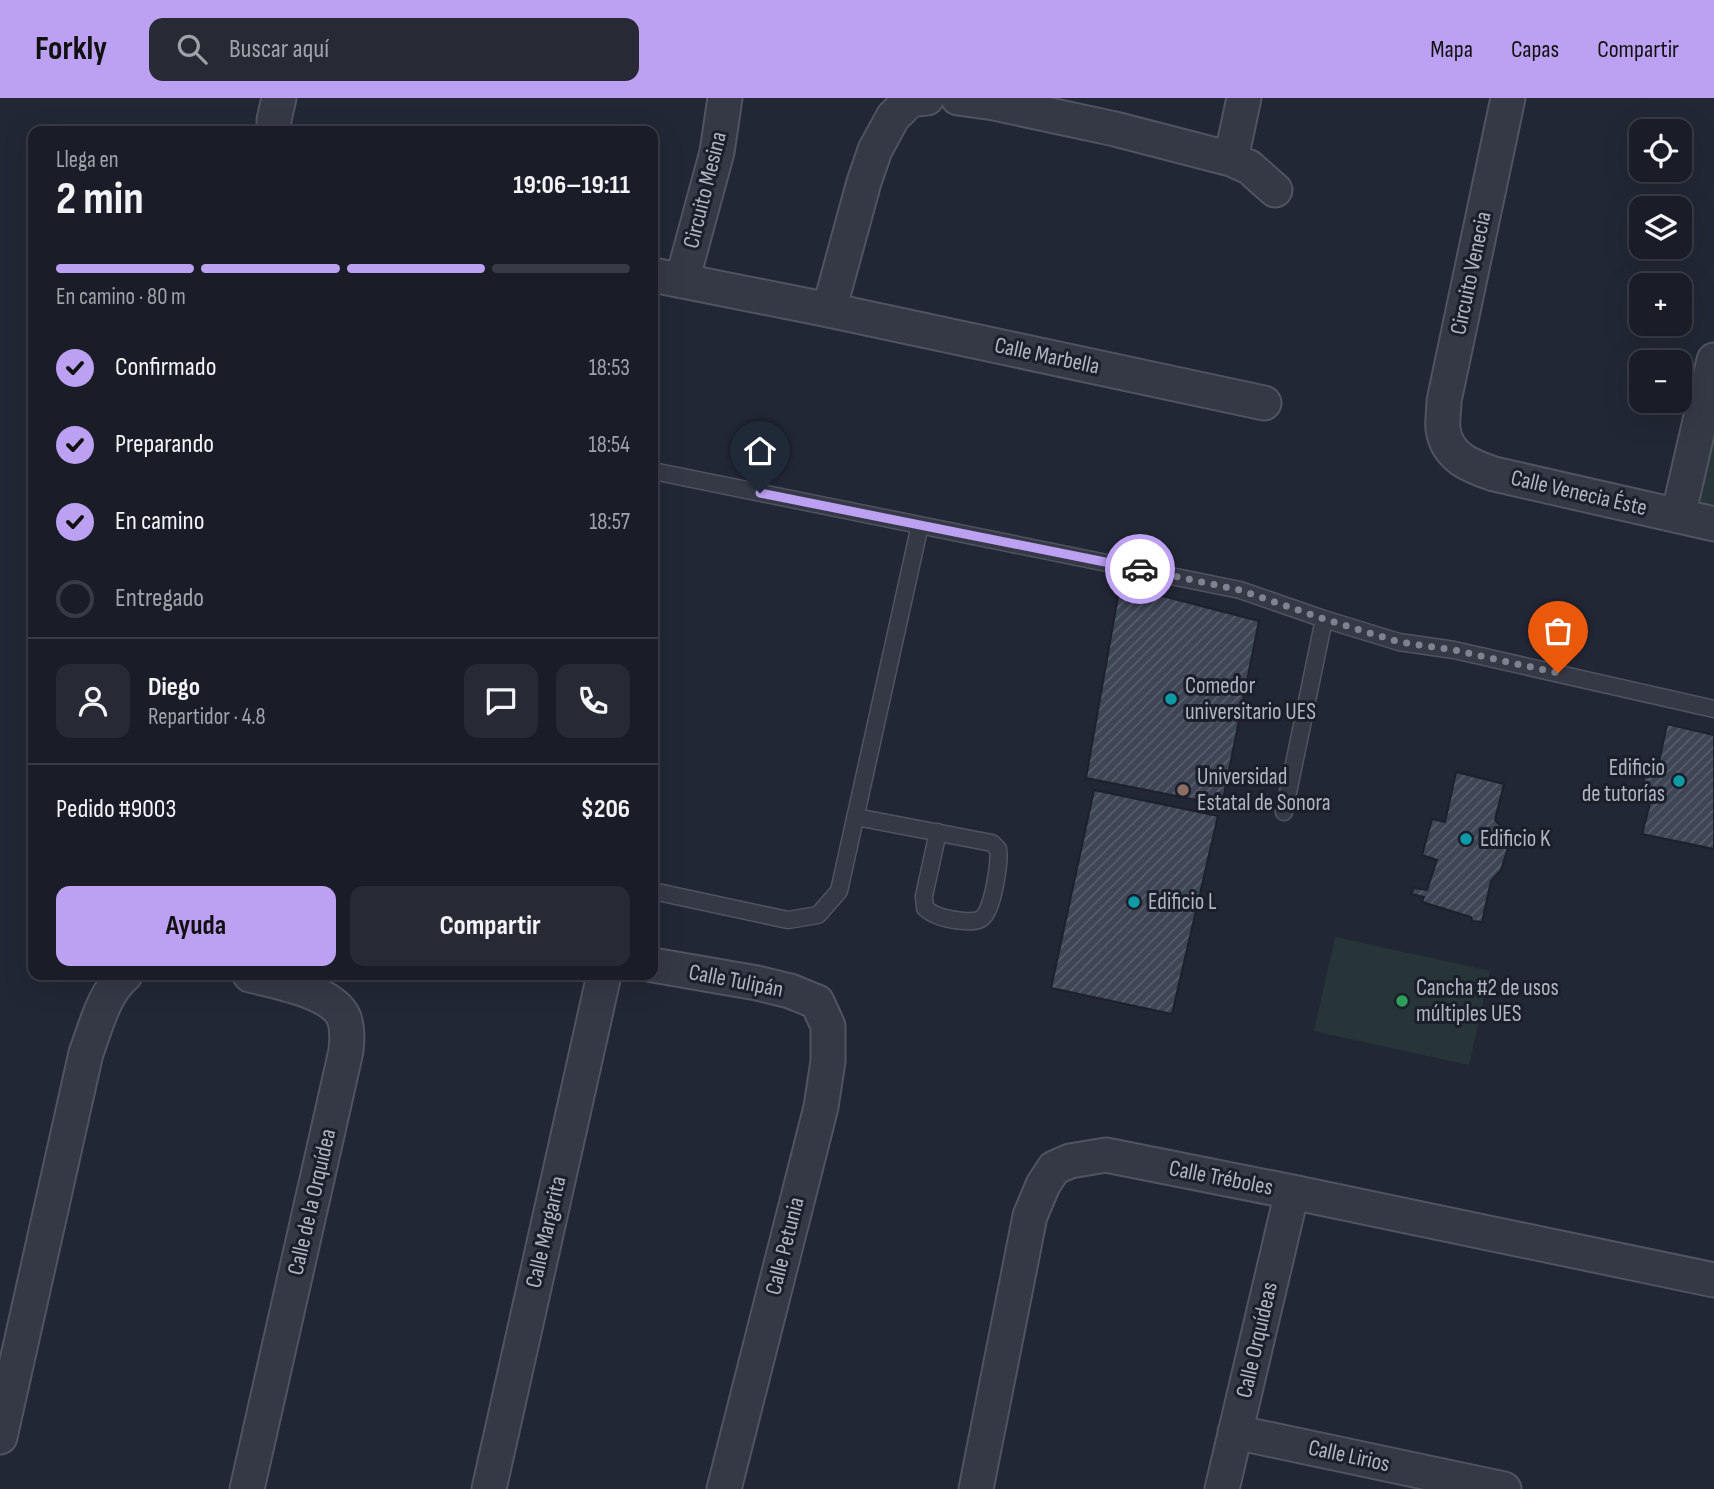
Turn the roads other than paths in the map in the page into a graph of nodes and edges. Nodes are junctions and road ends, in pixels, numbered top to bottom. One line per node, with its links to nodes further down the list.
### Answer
1 (279, 98): 8 (street)
2 (725, 98): 11 (street, Circuito Mesina)
3 (958, 98): 7 (street)
4 (1244, 98): 9 (street)
5 (1508, 98): 15 (street, Circuito Venecia)
6 (919, 99): 12 (street)
7 (994, 100): 9 (street)
8 (274, 126)
9 (1231, 159): 10 (street)
10 (1275, 190)
11 (667, 278): 12 (street, Calle Marbella)
12 (829, 310): 14 (street, Calle Marbella)
13 (1714, 360): 17 (street)
14 (1264, 403)
15 (1450, 448): 17 (street, Calle Venecia Éste)
16 (658, 472): 19 (lane)
17 (1678, 516): 18 (street, Calle Venecia Éste)
18 (1714, 524)
19 (920, 525): 20 (lane); 23 (lane)
20 (1324, 619): 21 (lane); 22 (lane)
21 (1714, 709)
22 (1284, 812)
23 (856, 817): 24 (lane); 25 (lane)
24 (938, 832): 24 (lane)
25 (658, 892)
26 (658, 966): 30 (street, Calle Tulipán)
27 (119, 980): 34 (street)
28 (268, 980): 35 (street, Calle de la Orquídea)
29 (603, 980): 36 (street, Calle Margarita)
30 (817, 1002): 37 (street, Calle Petunia)
31 (1292, 1192): 32 (street, Calle Tréboles); 33 (street, Calle Orquídeas); 38 (street, Calle Tréboles)
32 (1714, 1280)
33 (1235, 1432): 39 (street, Calle Orquídeas); 40 (street, Calle Lirios)
34 (0, 1437)
35 (247, 1489)
36 (489, 1489)
37 (724, 1489)
38 (976, 1489)
39 (1222, 1489)
40 (1504, 1489)

